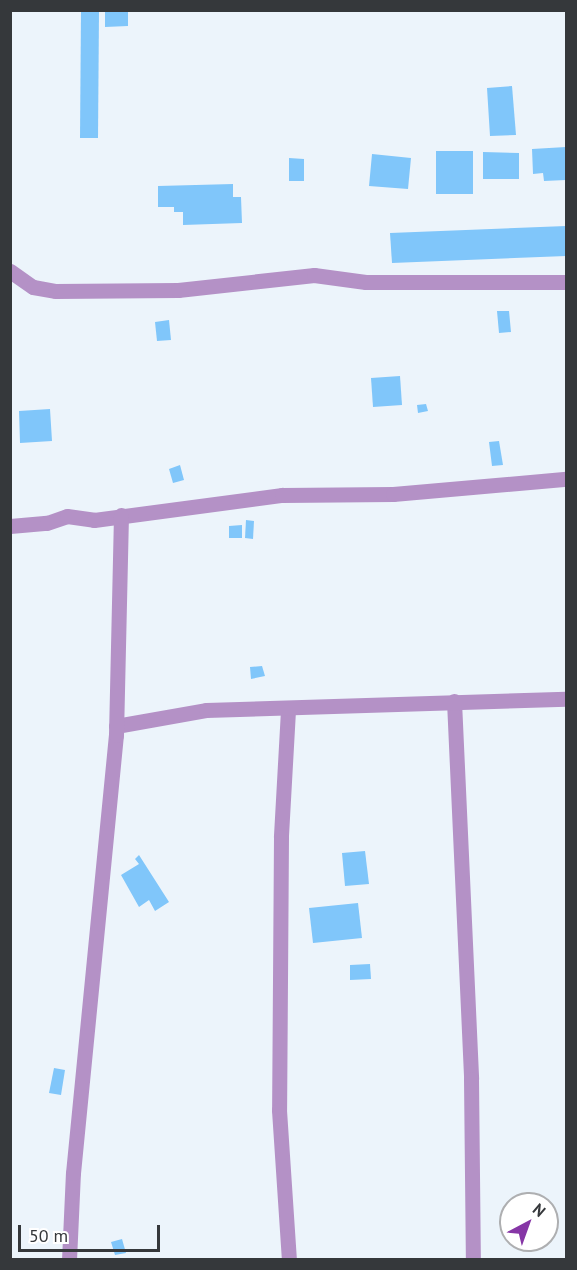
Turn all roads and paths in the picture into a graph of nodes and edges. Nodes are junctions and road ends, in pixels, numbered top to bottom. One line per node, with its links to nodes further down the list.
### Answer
1 (13, 278): 2 (street)
2 (567, 282)
3 (567, 479): 4 (street)
4 (121, 516): 5 (street); 9 (street)
5 (10, 526)
6 (567, 699): 7 (street)
7 (454, 701): 8 (street); 12 (street)
8 (288, 710): 9 (street); 11 (street)
9 (116, 726): 10 (street)
10 (69, 1260)
11 (289, 1260)
12 (473, 1260)

